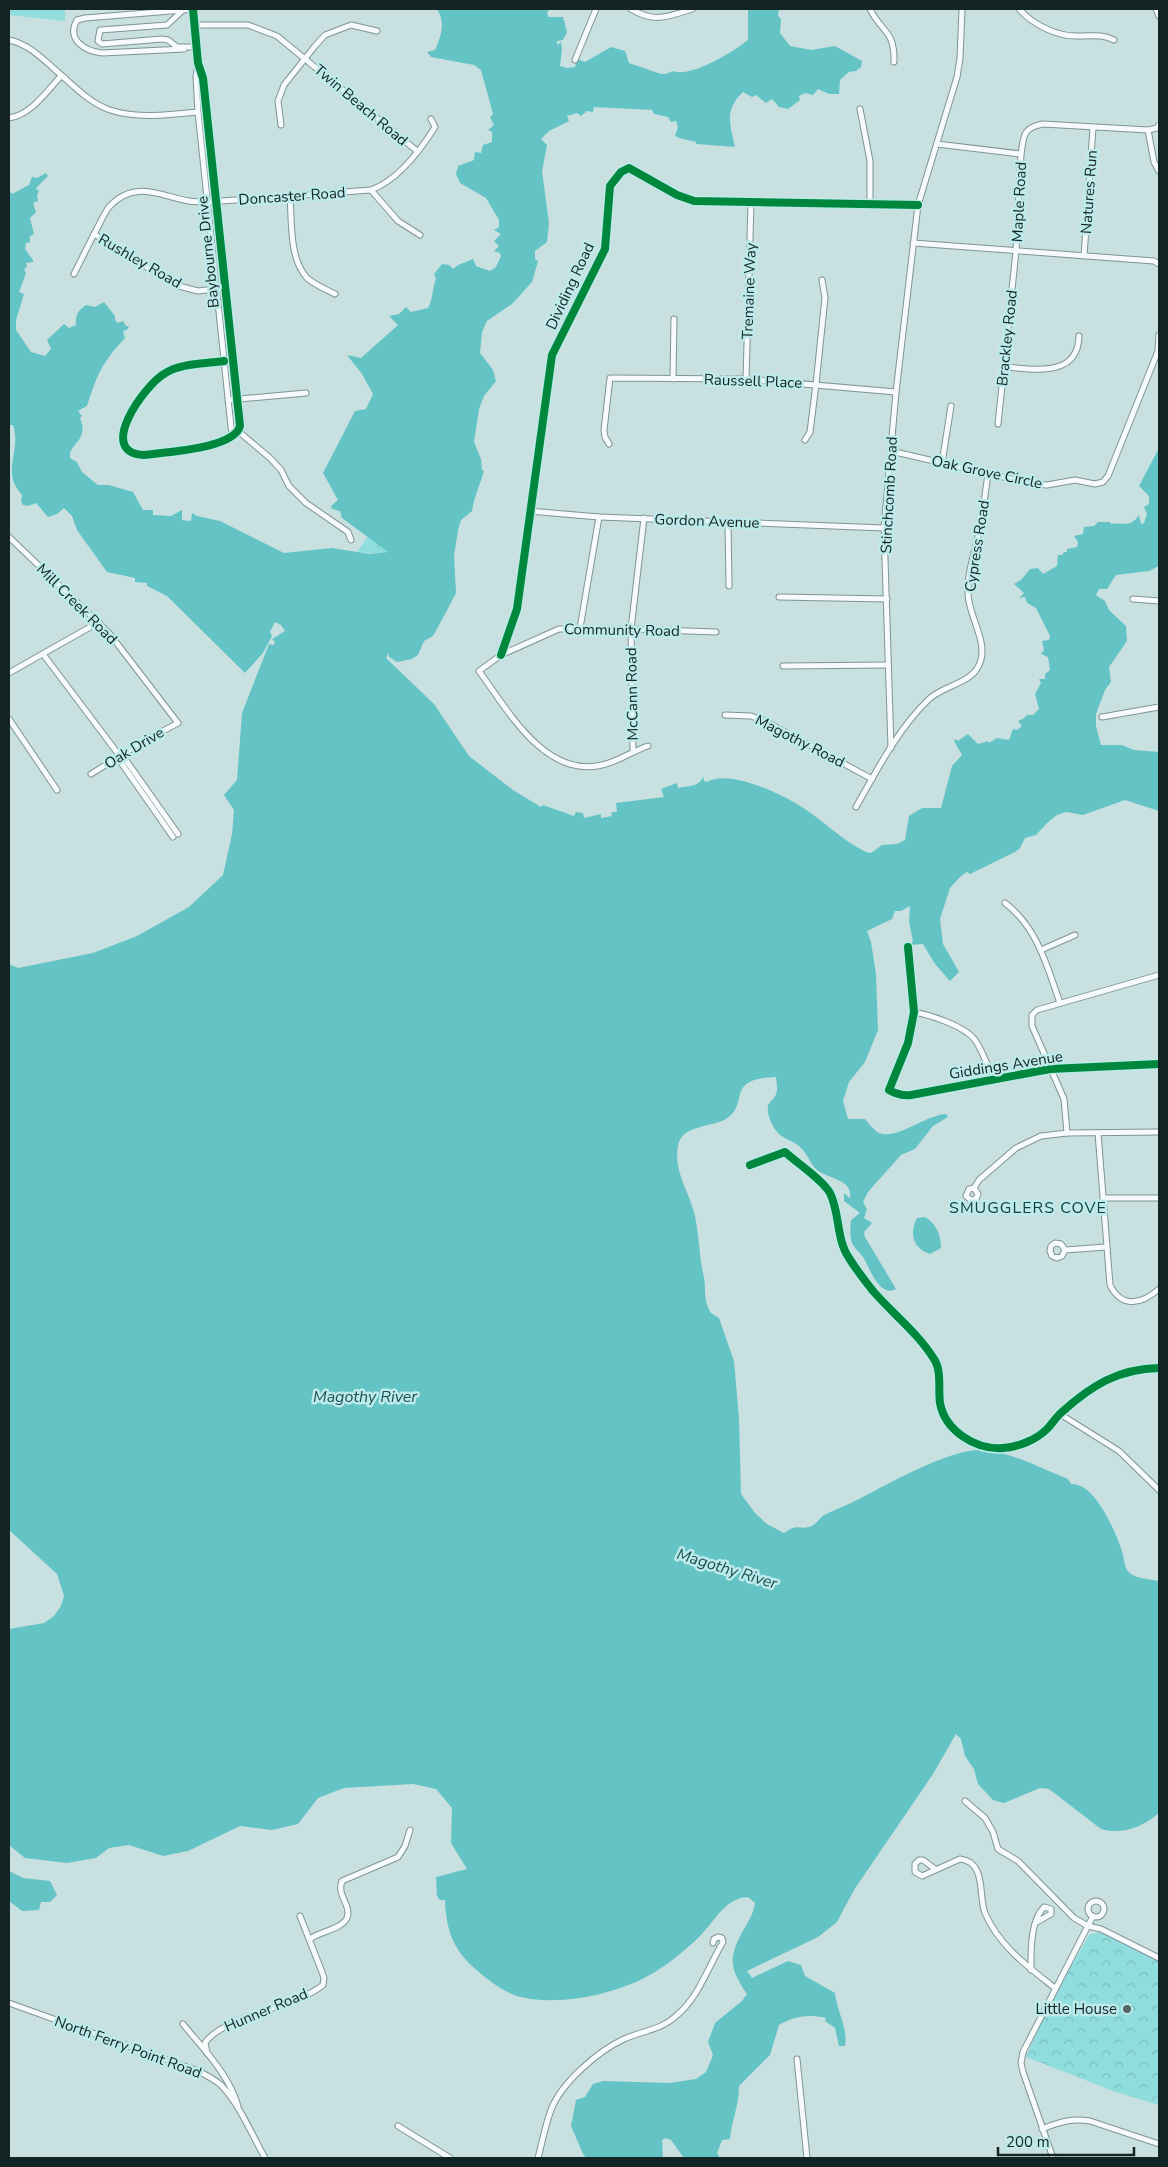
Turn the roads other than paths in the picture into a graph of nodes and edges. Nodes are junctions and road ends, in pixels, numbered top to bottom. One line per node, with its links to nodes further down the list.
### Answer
1 (193, 9): 9 (street); 11 (street)
2 (596, 9): 18 (street)
3 (630, 9): 4 (street)
4 (692, 9)
5 (870, 9): 20 (street)
6 (962, 9): 30 (street, Stinchcomb Road)
7 (1019, 9): 14 (street)
8 (1156, 9): 10 (street)
9 (179, 10): 16 (street); 16 (street)
10 (1159, 16)
11 (195, 25): 15 (street); 17 (street, Twin Beach Road)
12 (377, 31): 17 (street)
13 (9, 40): 21 (street)
14 (1114, 40)
15 (197, 47): 16 (street); 19 (street)
16 (184, 49)
17 (305, 59): 26 (street); 31 (street, Twin Beach Road)
18 (576, 60)
19 (198, 62): 23 (street, Baybourne Drive); 36 (street, Baybourne Drive)
20 (894, 62)
21 (61, 76): 23 (street); 24 (street)
22 (860, 109): 39 (street)
23 (198, 112): 37 (street, Baybourne Drive)
24 (9, 118)
25 (431, 119): 31 (street, Doncaster Road)
26 (281, 125)
27 (1159, 125): 29 (street)
28 (1093, 128): 29 (street); 32 (street, Maple Road); 46 (street, Natures Run)
29 (1148, 130): 33 (street)
30 (937, 144): 32 (street); 40 (street, Stinchcomb Road)
31 (417, 152): 34 (street, Doncaster Road)
32 (1021, 154): 45 (street, Maple Road)
33 (1159, 171)
34 (371, 190): 35 (street, Doncaster Road); 43 (street)
35 (290, 197): 36 (street, Doncaster Road); 52 (street)
36 (216, 201): 37 (street, Doncaster Road); 50 (street, Baybourne Drive)
37 (208, 202): 41 (street, Doncaster Road); 51 (street, Baybourne Drive)
38 (751, 203): 39 (street, Dividing Road); 59 (street, Tremaine Way); 74 (street, Dividing Road)
39 (870, 204): 40 (street, Dividing Road)
40 (918, 205): 44 (street, Stinchcomb Road)
41 (99, 226): 42 (street, Rushley Road)
42 (94, 234): 48 (street); 51 (street, Rushley Road)
43 (420, 235)
44 (913, 243): 45 (street); 61 (street, Stinchcomb Road)
45 (1016, 251): 46 (street); 57 (street, Brackley Road)
46 (1084, 256): 47 (street)
47 (1159, 264)
48 (74, 274)
49 (822, 280): 60 (street)
50 (225, 288): 51 (street, Rushley Road); 63 (street, Baybourne Drive)
51 (218, 289): 56 (street, Baybourne Drive)
52 (335, 294)
53 (674, 319): 58 (street)
54 (1159, 334): 73 (street, Oak Grove Circle)
55 (1079, 336): 57 (street)
56 (224, 361): 64 (street, Baybourne Drive); 68 (street)
57 (1005, 367): 66 (street, Brackley Road)
58 (673, 379): 59 (street, Raussell Place); 70 (street, Raussell Place)
59 (746, 379): 60 (street, Raussell Place)
60 (816, 384): 61 (street, Raussell Place); 69 (street)
61 (896, 392): 71 (street, Stinchcomb Road)
62 (306, 393): 63 (street)
63 (237, 399): 64 (street); 67 (street, Baybourne Drive)
64 (228, 400): 68 (street, Baybourne Drive)
65 (951, 406): 72 (street)
66 (998, 424)
67 (238, 430): 68 (street); 80 (street)
68 (232, 436)
69 (805, 440)
70 (609, 444)
71 (891, 451): 72 (street, Oak Grove Circle); 78 (street, Stinchcomb Road)
72 (942, 463): 73 (street, Oak Grove Circle)
73 (988, 474): 101 (street, Cypress Road)
74 (530, 510): 75 (street, Gordon Avenue); 91 (street, Dividing Road)
75 (599, 517): 76 (street, Gordon Avenue); 87 (street)
76 (644, 518): 77 (street, Gordon Avenue); 88 (street, McCann Road)
77 (728, 522): 78 (street, Gordon Avenue); 81 (street)
78 (884, 528): 83 (street, Stinchcomb Road)
79 (9, 537): 86 (street, Mill Creek Road)
80 (351, 540)
81 (729, 586)
82 (779, 598): 83 (street)
83 (886, 599): 92 (street, Stinchcomb Road)
84 (1133, 599): 85 (street)
85 (1159, 601)
86 (99, 622): 90 (street); 99 (street, Mill Creek Road)
87 (580, 628): 88 (street, Community Road); 91 (street, Community Road)
88 (631, 629): 89 (street, Community Road); 102 (street, McCann Road)
89 (716, 632)
90 (43, 654): 94 (street); 103 (street)
91 (501, 655): 102 (street, Community Road)
92 (888, 665): 93 (street); 101 (street, Stinchcomb Road)
93 (783, 666)
94 (9, 673)
95 (1159, 707): 97 (street)
96 (725, 714): 105 (street, Magothy Road)
97 (1102, 717)
98 (9, 719): 106 (street)
99 (178, 723): 103 (street, Oak Drive)
100 (648, 746): 102 (street)
101 (891, 748): 105 (street, Cypress Road)
102 (633, 751)
103 (119, 755): 104 (street, Oak Drive); 108 (street)
104 (91, 774)
105 (872, 779): 107 (street, Cypress Road)
106 (57, 790)
107 (856, 807)
108 (175, 835)
109 (1005, 903): 112 (street)
110 (1075, 935): 112 (street)
111 (908, 947): 115 (street)
112 (1041, 950): 114 (street)
113 (1159, 975): 114 (street)
114 (1060, 1003): 117 (street)
115 (914, 1012): 118 (street); 118 (street, Giddings Avenue)
116 (1159, 1064): 117 (street, Giddings Avenue)
117 (1050, 1069): 118 (street, Giddings Avenue); 120 (street)
118 (993, 1080)
119 (1159, 1132): 121 (street)
120 (1067, 1133): 121 (street); 123 (street)
121 (1098, 1133): 124 (street)
122 (750, 1165): 130 (street)
123 (974, 1188)
124 (1103, 1198): 125 (street); 126 (street)
125 (1159, 1198)
126 (1106, 1247): 127 (street); 128 (street)
127 (1065, 1250)
128 (1159, 1289)
129 (1159, 1368): 130 (street)
130 (1060, 1414): 131 (street)
131 (1159, 1490)
132 (965, 1801): 138 (street)
133 (410, 1830): 139 (street)
134 (935, 1869): 142 (street)
135 (300, 1916): 139 (street, Hunner Road)
136 (1093, 1916): 138 (street)
137 (1037, 1922): 142 (street)
138 (1088, 1926): 141 (street); 143 (street)
139 (310, 1939): 146 (street, Hunner Road)
140 (713, 1943): 154 (street)
141 (1159, 1958)
142 (1031, 1970): 143 (street)
143 (1055, 1988): 150 (street)
144 (9, 2003): 148 (street, North Ferry Point Road)
145 (183, 2024): 146 (street)
146 (207, 2053): 148 (street)
147 (796, 2059): 155 (street)
148 (239, 2111): 152 (street, North Ferry Point Road)
149 (398, 2126): 153 (street)
150 (1042, 2128): 151 (street); 156 (street)
151 (1159, 2144)
152 (265, 2158)
153 (450, 2158)
154 (538, 2158)
155 (807, 2158)
156 (1053, 2158)

